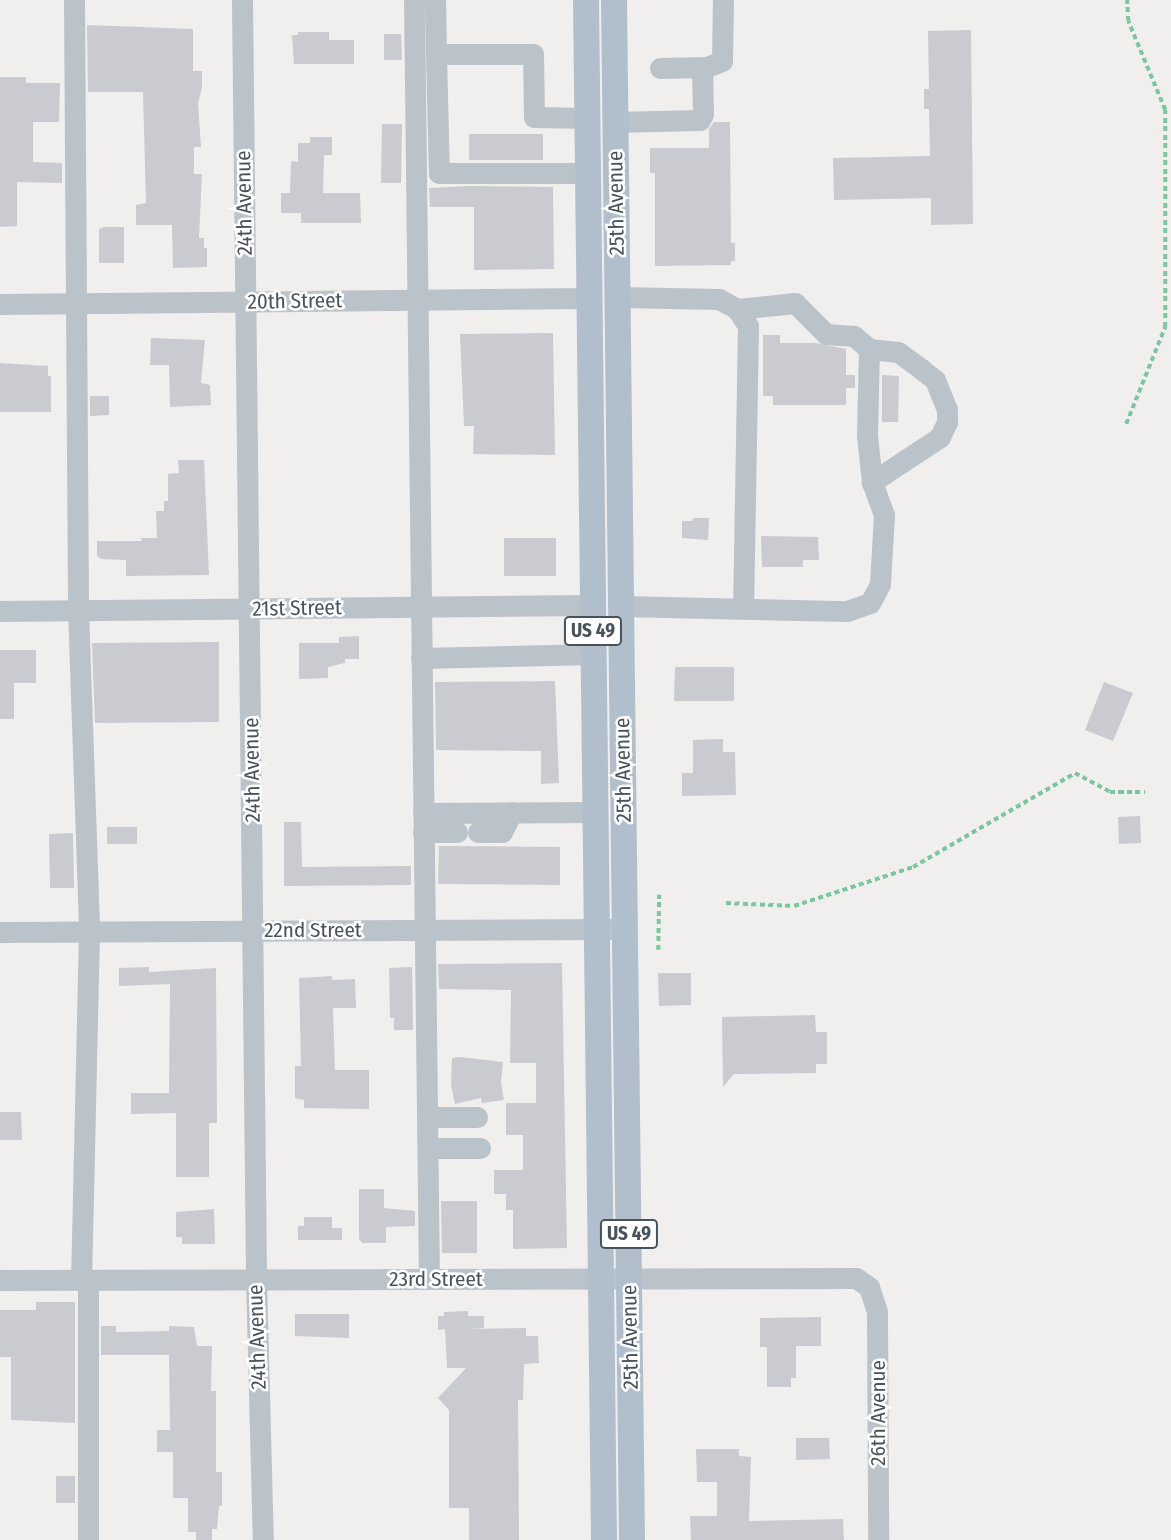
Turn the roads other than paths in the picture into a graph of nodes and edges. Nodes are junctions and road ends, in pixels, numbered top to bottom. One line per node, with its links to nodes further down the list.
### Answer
1 (74, 0): 18 (street)
2 (242, 0): 17 (street, 24th Avenue)
3 (414, 0): 16 (street)
4 (435, 0): 8 (street)
5 (586, 0): 11 (main road, 25th Avenue / US 49)
6 (614, 0): 12 (main road, 25th Avenue / US 49)
7 (723, 0): 9 (street)
8 (436, 54): 11 (street); 13 (street)
9 (702, 67): 10 (street); 12 (street)
10 (660, 68)
11 (587, 118): 13 (main road, 25th Avenue / US 49)
12 (615, 122): 14 (main road, 25th Avenue / US 49)
13 (588, 173): 15 (main road, 25th Avenue / US 49)
14 (618, 297): 20 (street); 24 (main road, 25th Avenue / US 49)
15 (589, 298): 16 (street, 20th Street); 23 (main road, 25th Avenue / US 49)
16 (418, 300): 17 (street, 20th Street); 25 (street)
17 (245, 302): 18 (street, 20th Street); 27 (street, 24th Avenue)
18 (75, 303): 19 (street, 20th Street); 28 (street)
19 (0, 304)
20 (737, 309): 21 (street); 26 (street)
21 (869, 349): 22 (street); 22 (street)
22 (872, 482): 26 (street)
23 (593, 605): 25 (street, 21st Street); 30 (main road, 25th Avenue / US 49)
24 (621, 606): 26 (street); 36 (main road, 25th Avenue / US 49)
25 (421, 607): 27 (street, 21st Street); 31 (street)
26 (743, 607)
27 (250, 609): 28 (street, 21st Street); 37 (street, 24th Avenue)
28 (78, 610): 29 (street, 21st Street); 39 (street)
29 (0, 611)
30 (594, 654): 31 (street); 32 (main road, 25th Avenue / US 49)
31 (421, 658): 34 (street)
32 (596, 812): 33 (street); 35 (main road, 25th Avenue / US 49)
33 (512, 813): 34 (street); 34 (street)
34 (423, 823): 38 (street)
35 (597, 929): 36 (street, 22nd Street); 38 (street, 22nd Street); 50 (main road, 25th Avenue / US 49)
36 (625, 929): 47 (main road, 25th Avenue / US 49)
37 (253, 930): 38 (street, 22nd Street); 39 (street, 22nd Street); 45 (street, 24th Avenue)
38 (424, 930): 41 (street)
39 (89, 931): 40 (street, 22nd Street); 49 (street)
40 (0, 932)
41 (428, 1117): 42 (street); 44 (street)
42 (477, 1117)
43 (480, 1148): 44 (street)
44 (428, 1149): 46 (street)
45 (256, 1279): 46 (street, 23rd Street); 49 (street, 23rd Street); 53 (street, 24th Avenue)
46 (429, 1279): 50 (street, 23rd Street)
47 (630, 1279): 50 (street, 23rd Street); 51 (street, 23rd Street); 55 (main road, 25th Avenue / US 49)
48 (0, 1280): 49 (street, 23rd Street)
49 (84, 1280): 52 (street)
50 (601, 1280): 54 (main road, 25th Avenue / US 49)
51 (869, 1287): 56 (street, 26th Avenue)
52 (88, 1540)
53 (263, 1540)
54 (604, 1540)
55 (632, 1540)
56 (878, 1540)

